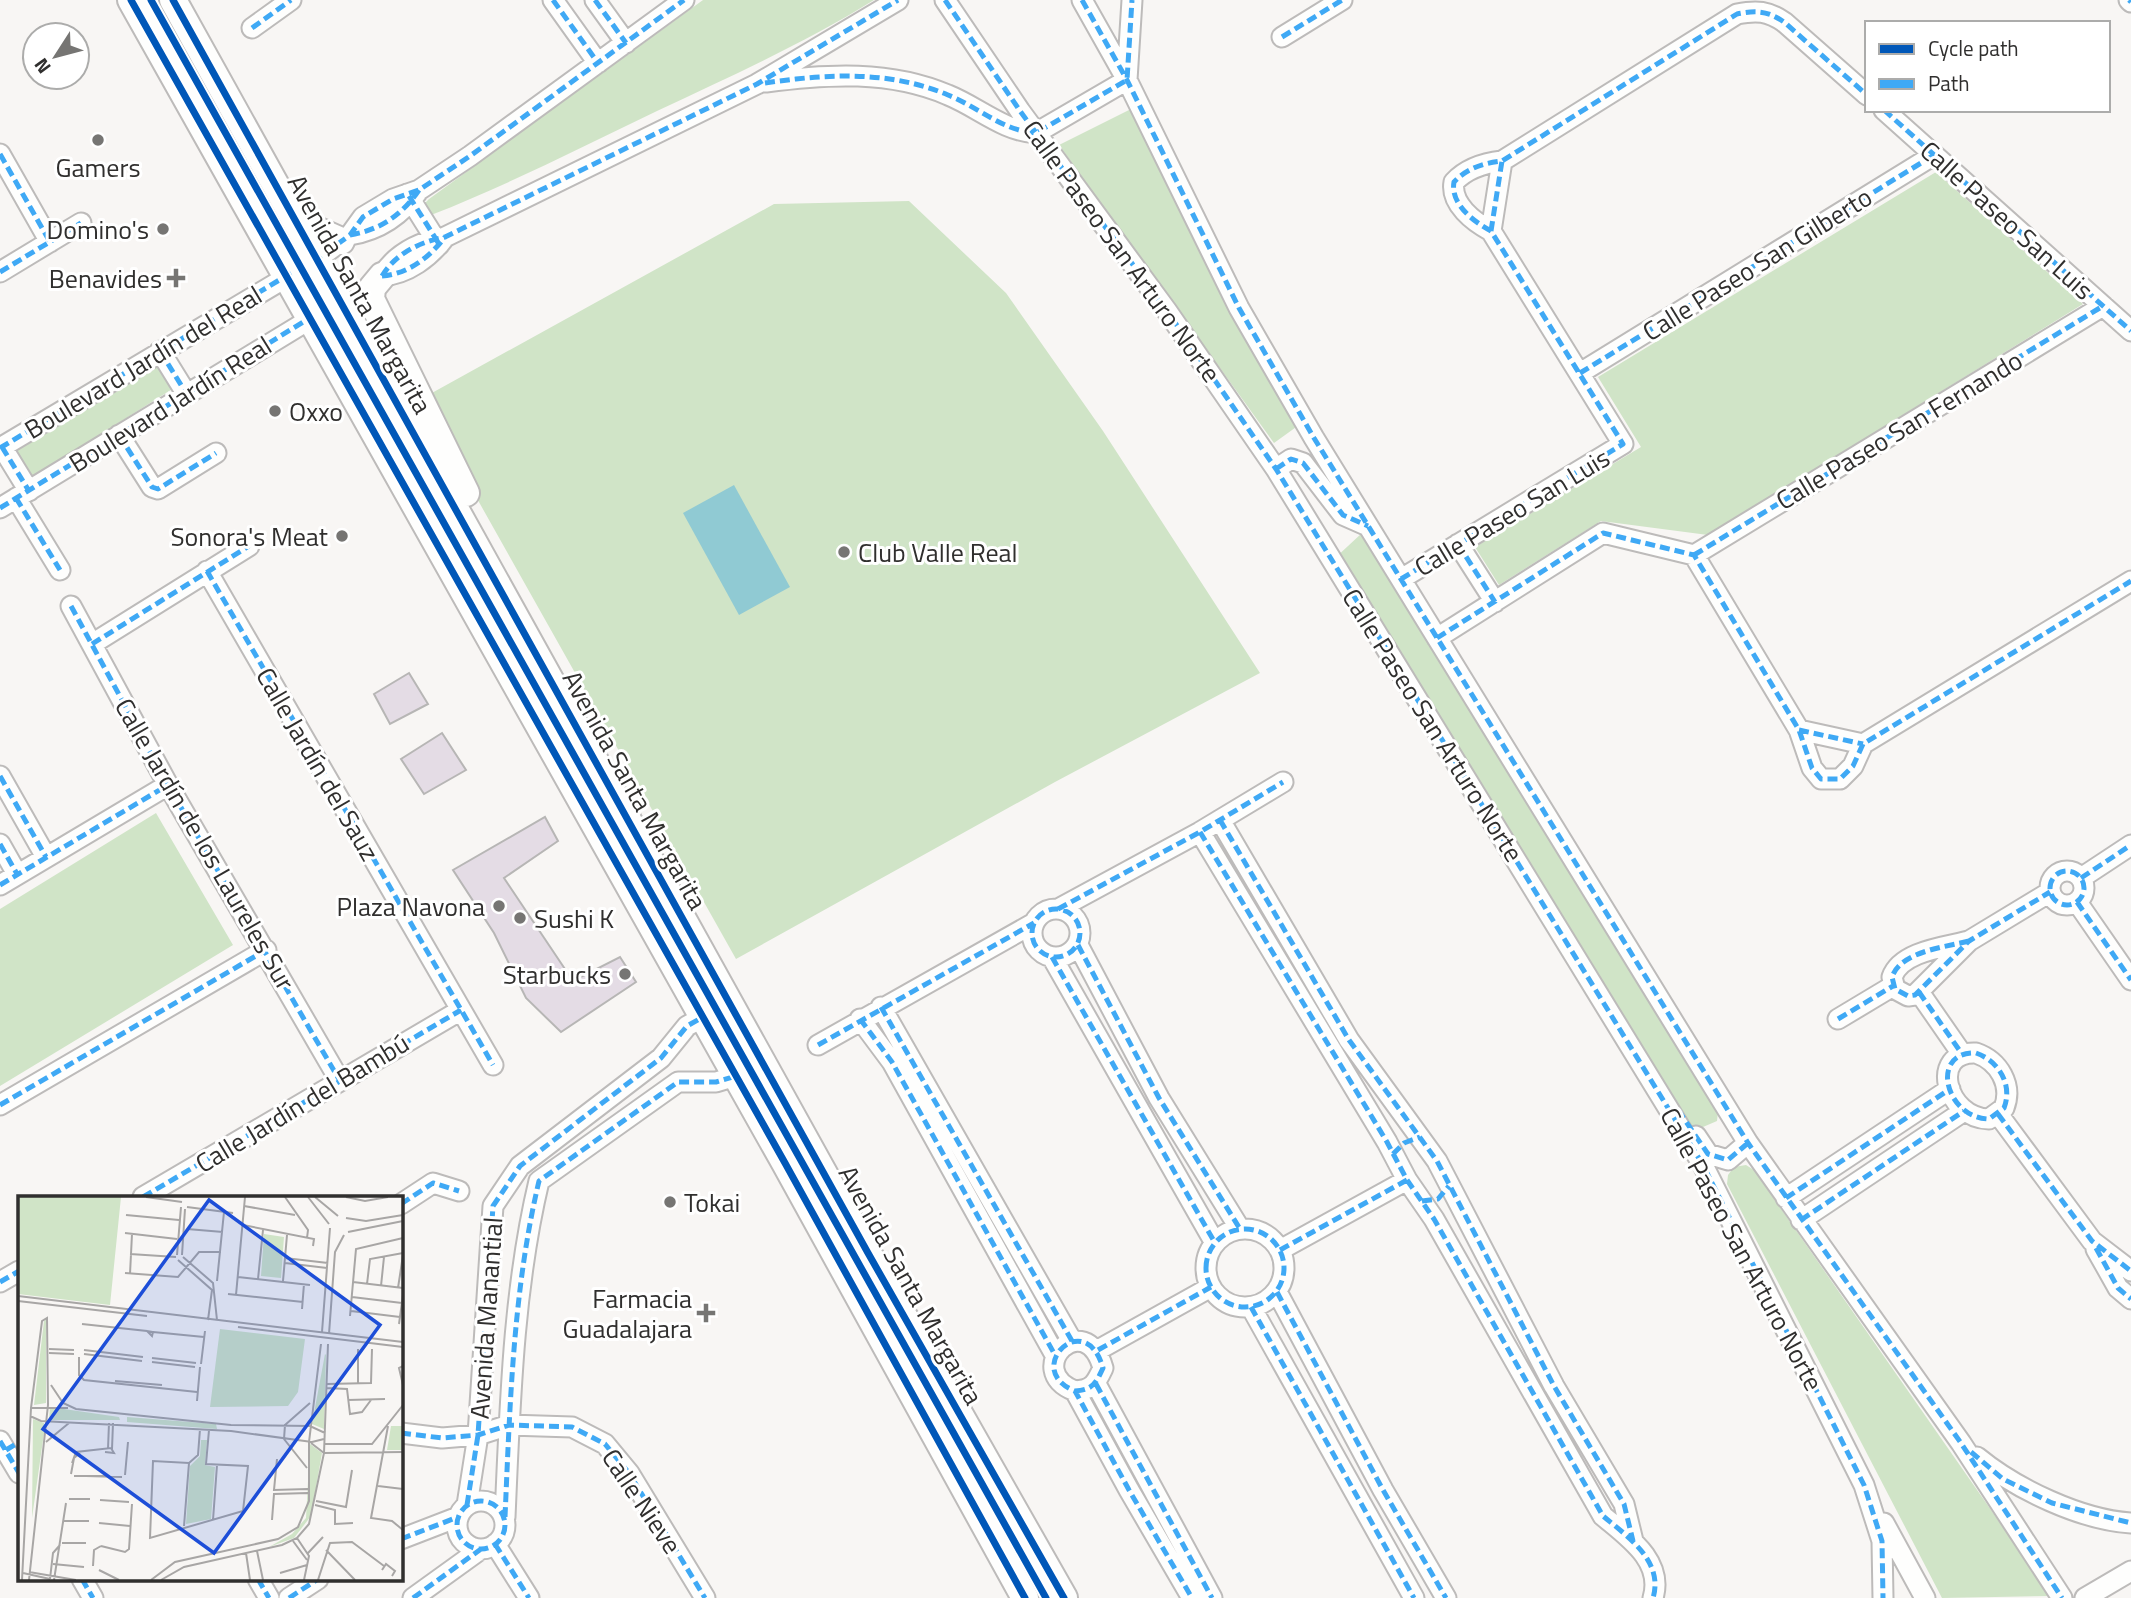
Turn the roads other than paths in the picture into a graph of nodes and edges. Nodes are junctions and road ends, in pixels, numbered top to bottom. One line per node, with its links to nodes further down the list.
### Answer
1 (131, 0): 35 (main road, Avenida Santa Margarita)
2 (161, 0): 16 (main road)
3 (173, 0): 16 (main road, Avenida Santa Margarita)
4 (291, 0): 13 (street)
5 (553, 0): 17 (street)
6 (595, 0): 15 (street)
7 (684, 0): 15 (street, Boulevard Jardín del Real)
8 (898, 0): 19 (street)
9 (945, 0): 22 (street, Calle Paseo San Arturo Norte)
10 (1083, 0): 18 (street, Calle Paseo San Arturo Norte)
11 (1132, 0): 18 (street)
12 (1342, 0): 14 (street)
13 (252, 28)
14 (1282, 37)
15 (626, 43): 17 (street, Boulevard Jardín del Real)
16 (203, 57): 27 (main road, Avenida Santa Margarita)
17 (597, 63): 26 (street, Boulevard Jardín del Real)
18 (1128, 80): 22 (street); 49 (street, Calle Paseo San Arturo Norte)
19 (757, 84): 22 (street); 31 (street)
20 (1865, 93): 25 (street, Calle Paseo San Luis)
21 (1886, 112): 24 (street, Calle Paseo San Luis)
22 (1036, 133): 47 (street, Calle Paseo San Arturo Norte)
23 (0, 155): 32 (street)
24 (1934, 156): 38 (street, Calle Paseo San Luis); 42 (street, Calle Paseo San Gilberto)
25 (1502, 161): 29 (street); 29 (street, Calle Paseo San Luis)
26 (413, 195): 30 (street, Boulevard Jardín del Real); 31 (street)
27 (296, 221): 30 (main road); 33 (main road, Avenida Santa Margarita)
28 (81, 223): 32 (street)
29 (1491, 231): 42 (street, Calle Paseo San Luis)
30 (346, 238): 33 (street, Boulevard Jardín del Real)
31 (440, 240): 36 (street)
32 (50, 242): 34 (street)
33 (317, 259): 35 (street, Boulevard Jardín del Real); 37 (main road, Avenida Santa Margarita)
34 (0, 272)
35 (285, 276): 39 (main road, Avenida Santa Margarita); 41 (street, Boulevard Jardín del Real)
36 (382, 276): 54 (main road)
37 (340, 301): 39 (street, Boulevard Jardín Real); 54 (main road, Avenida Santa Margarita)
38 (2103, 306): 40 (street, Calle Paseo San Luis); 53 (street, Calle Paseo San Fernando)
39 (309, 318): 43 (street, Boulevard Jardín Real); 50 (main road, Avenida Santa Margarita)
40 (2131, 331)
41 (160, 351): 43 (street); 45 (street, Boulevard Jardín del Real)
42 (1580, 373): 51 (street, Calle Paseo San Luis)
43 (186, 393): 44 (street, Boulevard Jardín Real)
44 (119, 435): 46 (street); 48 (street, Boulevard Jardín Real)
45 (1, 448): 48 (street)
46 (216, 453)
47 (1276, 469): 49 (street); 101 (street, Calle Paseo San Arturo Norte)
48 (15, 499): 55 (street)
49 (1368, 526): 57 (street, Calle Paseo San Arturo Norte)
50 (426, 527): 59 (main road); 91 (main road, Avenida Santa Margarita)
51 (1458, 544): 57 (street, Calle Paseo San Luis); 60 (street)
52 (249, 546): 56 (street)
53 (1694, 555): 60 (street); 64 (street)
54 (483, 558): 59 (main road, Avenida Santa Margarita)
55 (60, 570)
56 (207, 571): 63 (street); 89 (street, Calle Jardín del Sauz)
57 (1401, 579): 62 (street, Calle Paseo San Arturo Norte)
58 (2131, 581): 65 (street)
59 (498, 586): 103 (main road, Avenida Santa Margarita)
60 (1495, 602): 62 (street)
61 (71, 606): 63 (street, Calle Jardín de los Laureles Sur)
62 (1437, 638): 110 (street, Calle Paseo San Arturo Norte)
63 (92, 643): 68 (street, Calle Jardín de los Laureles Sur)
64 (1799, 730): 65 (street); 65 (street)
65 (1863, 744)
66 (0, 776): 73 (street)
67 (1283, 782): 69 (street)
68 (168, 785): 73 (street); 83 (street, Calle Jardín de los Laureles Sur)
69 (1220, 820): 70 (street); 90 (street)
70 (1200, 832): 79 (street); 94 (street)
71 (0, 844): 74 (street)
72 (2131, 845): 75 (street)
73 (46, 857): 74 (street)
74 (17, 874): 76 (street)
75 (2081, 878): 77 (street); 78 (street)
76 (0, 885)
77 (2050, 892): 78 (street); 81 (street)
78 (2077, 902): 85 (street)
79 (1058, 909): 80 (street); 82 (street)
80 (1034, 923): 84 (street); 88 (street)
81 (1969, 942): 86 (street); 87 (street)
82 (1078, 945): 84 (street); 102 (street)
83 (266, 950): 99 (street, Calle Jardín de los Laureles Sur); 104 (street)
84 (1052, 957): 105 (street)
85 (2131, 980)
86 (1894, 986): 87 (street); 93 (street)
87 (1919, 992): 96 (street)
88 (881, 1007): 92 (street); 117 (street)
89 (461, 1010): 97 (street, Calle Jardín del Sauz); 99 (street, Calle Jardín del Bambú)
90 (1332, 1010): 94 (street); 108 (street)
91 (703, 1017): 98 (main road, Avenida Santa Margarita); 103 (main road); 109 (street, Avenida Manantial)
92 (860, 1019): 95 (street); 122 (street)
93 (1838, 1019)
94 (1314, 1020): 111 (street)
95 (818, 1045)
96 (1962, 1054): 100 (street); 107 (street)
97 (494, 1065)
98 (736, 1076): 112 (street, Avenida Manantial); 113 (main road, Avenida Santa Margarita)
99 (340, 1081): 118 (street, Calle Jardín del Bambú)
100 (1950, 1089): 106 (street); 119 (street)
101 (1658, 1091): 110 (street); 147 (street, Calle Paseo San Arturo Norte)
102 (1159, 1098): 105 (street); 124 (street)
103 (786, 1104): 128 (main road, Avenida Santa Margarita)
104 (0, 1105)
105 (1137, 1111): 126 (street)
106 (1964, 1111): 107 (street); 123 (street)
107 (1998, 1114): 125 (street)
108 (1420, 1138): 111 (street); 115 (street)
109 (551, 1141): 112 (street); 143 (street, Avenida Manantial)
110 (1748, 1143): 119 (street, Calle Paseo San Arturo Norte)
111 (1393, 1154): 114 (street)
112 (567, 1159): 141 (street, Avenida Manantial)
113 (785, 1163): 128 (main road); 167 (main road, Avenida Santa Margarita)
114 (1407, 1180): 120 (street); 127 (street)
115 (1449, 1186): 120 (street); 138 (street)
116 (459, 1191): 121 (street)
117 (988, 1193): 122 (street); 134 (street)
118 (146, 1196)
119 (1786, 1198): 123 (street, Calle Paseo San Arturo Norte)
120 (1422, 1201): 140 (street)
121 (402, 1203)
122 (971, 1203): 136 (street)
123 (1801, 1220): 144 (street, Calle Paseo San Arturo Norte)
124 (1240, 1229): 126 (street); 127 (street)
125 (2092, 1241): 129 (street); 132 (street)
126 (1215, 1243): 130 (street)
127 (1280, 1250): 131 (street)
128 (868, 1254): 168 (main road, Avenida Santa Margarita)
129 (2131, 1271)
130 (1211, 1287): 133 (street); 135 (street)
131 (1277, 1292): 133 (street); 148 (street)
132 (2131, 1299)
133 (1251, 1307): 149 (street)
134 (1072, 1341): 135 (street); 136 (street)
135 (1098, 1350): 137 (street)
136 (1055, 1355): 139 (street)
137 (1096, 1384): 139 (street); 160 (street)
138 (1554, 1386): 140 (street); 154 (street)
139 (1075, 1391): 160 (street)
140 (1535, 1396): 154 (street)
141 (509, 1425): 143 (street, Calle Nieve); 151 (street, Avenida Manantial); 166 (street, Calle Nieve)
142 (402, 1433): 143 (street, Calle Nieve)
143 (478, 1435): 150 (street, Avenida Manantial)
144 (1961, 1443): 152 (street, Calle Paseo San Arturo Norte); 175 (street, Calle Paseo San Arturo Norte)
145 (8, 1445): 146 (street)
146 (18, 1471)
147 (1864, 1485): 173 (street, Calle Paseo San Arturo Norte); 174 (street, Calle Paseo San Arturo Norte)
148 (1383, 1490): 149 (street); 171 (street)
149 (1361, 1503): 170 (street)
150 (463, 1511): 151 (street); 153 (street); 155 (street)
151 (505, 1517): 155 (street)
152 (2131, 1523)
153 (402, 1539)
154 (1633, 1541): 172 (street)
155 (488, 1547): 164 (street); 165 (street)
156 (2131, 1572): 176 (street)
157 (83, 1580): 161 (street)
158 (259, 1580): 162 (street)
159 (316, 1580): 163 (street)
160 (1193, 1587): 169 (street)
161 (93, 1598)
162 (269, 1598)
163 (289, 1598)
164 (412, 1598)
165 (529, 1598)
166 (705, 1598)
167 (1025, 1598)
168 (1064, 1598)
169 (1212, 1598)
170 (1414, 1598)
171 (1446, 1598)
172 (1653, 1598)
173 (1883, 1598)
174 (1925, 1598)
175 (2062, 1598)
176 (2085, 1598)

